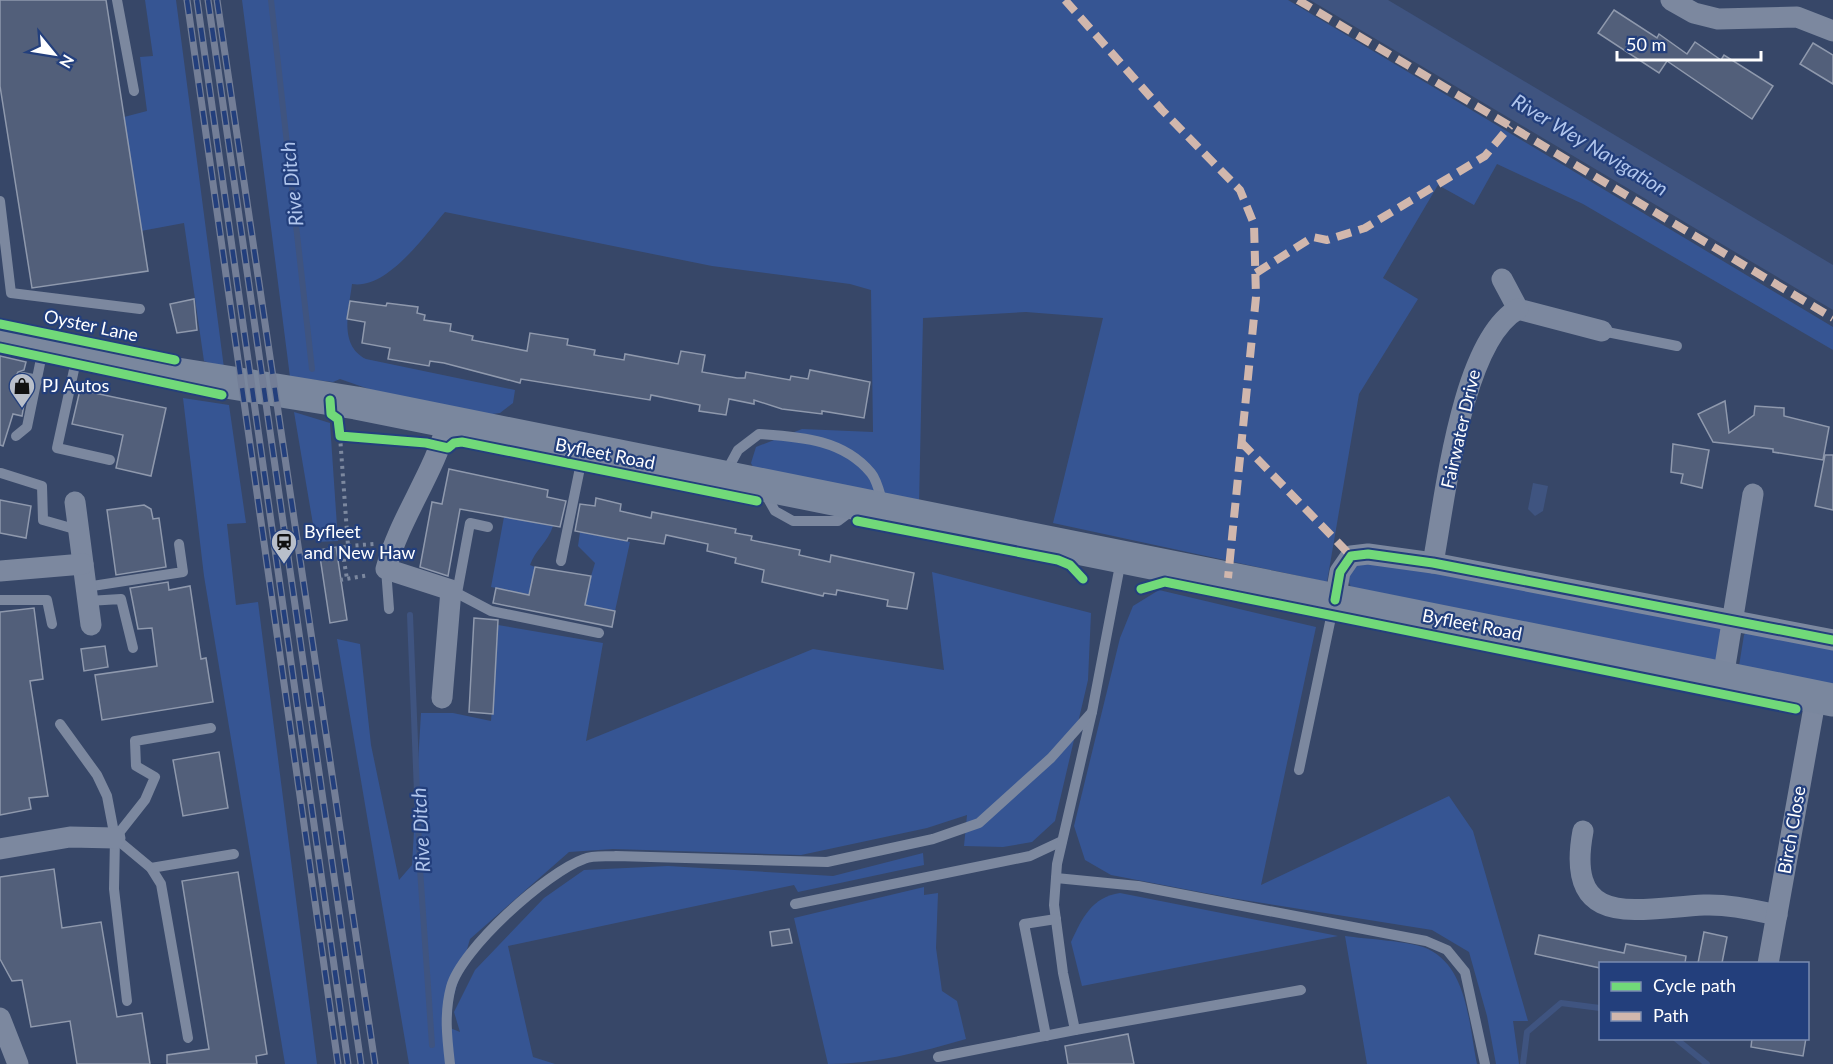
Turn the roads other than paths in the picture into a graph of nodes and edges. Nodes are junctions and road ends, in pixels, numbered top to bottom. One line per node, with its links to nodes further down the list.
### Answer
1 (117, 0): 4 (lane)
2 (1671, 0): 3 (street)
3 (1833, 31)
4 (134, 91)
5 (0, 201): 7 (lane)
6 (1502, 279): 8 (street)
7 (140, 309)
8 (1518, 309): 9 (street); 31 (street, Fairwater Drive)
9 (1602, 331): 12 (lane)
10 (0, 336): 11 (main road, Oyster Lane)
11 (43, 346): 13 (main road, Oyster Lane); 15 (lane)
12 (1677, 346)
13 (78, 352): 16 (main road, Oyster Lane); 20 (lane)
14 (23, 377): 15 (lane)
15 (38, 380): 18 (lane)
16 (224, 383): 17 (main road, Byfleet Road)
17 (448, 422): 19 (main road, Byfleet Road); 33 (street)
18 (16, 436)
19 (584, 449): 22 (main road, Byfleet Road); 30 (lane)
20 (110, 460)
21 (1, 473): 27 (lane)
22 (723, 477): 25 (main road, Byfleet Road); 25 (lane)
23 (1753, 494): 40 (street)
24 (75, 502): 27 (street)
25 (872, 507): 29 (main road, Byfleet Road)
26 (488, 527): 35 (lane)
27 (78, 530): 32 (street)
28 (179, 543): 36 (lane)
29 (1122, 557): 38 (main road, Byfleet Road); 49 (lane)
30 (561, 561)
31 (1433, 563): 38 (street); 40 (street)
32 (83, 564): 34 (street); 36 (street)
33 (386, 570): 35 (street); 39 (lane)
34 (0, 572)
35 (454, 592): 43 (lane); 48 (street)
36 (87, 594): 42 (street); 45 (lane)
37 (0, 600): 41 (lane)
38 (1335, 600): 46 (main road, Byfleet Road); 52 (lane)
39 (389, 609)
40 (1732, 621): 44 (street); 46 (street)
41 (52, 624)
42 (92, 625)
43 (599, 633)
44 (1833, 640)
45 (133, 648)
46 (1723, 678): 47 (main road, Byfleet Road)
47 (1825, 698): 61 (street, Birch Close)
48 (442, 699)
49 (1092, 712): 55 (lane); 72 (lane)
50 (60, 724): 54 (lane)
51 (211, 728): 54 (lane)
52 (1299, 770)
53 (1581, 831): 61 (street)
54 (115, 838): 56 (street); 58 (lane); 65 (lane)
55 (1062, 841): 59 (lane); 60 (lane)
56 (0, 849)
57 (234, 854): 58 (lane)
58 (151, 868): 69 (lane)
59 (1056, 878): 62 (lane); 73 (lane)
60 (795, 904)
61 (1777, 915): 63 (street, Birch Close)
62 (1056, 919): 67 (lane); 68 (lane)
63 (1768, 962)
64 (1301, 990): 67 (lane)
65 (128, 1001)
66 (0, 1018): 71 (street)
67 (1075, 1030): 68 (lane)
68 (1046, 1036): 70 (lane)
69 (188, 1038)
70 (938, 1057)
71 (18, 1064)
72 (450, 1064)
73 (1485, 1064)

